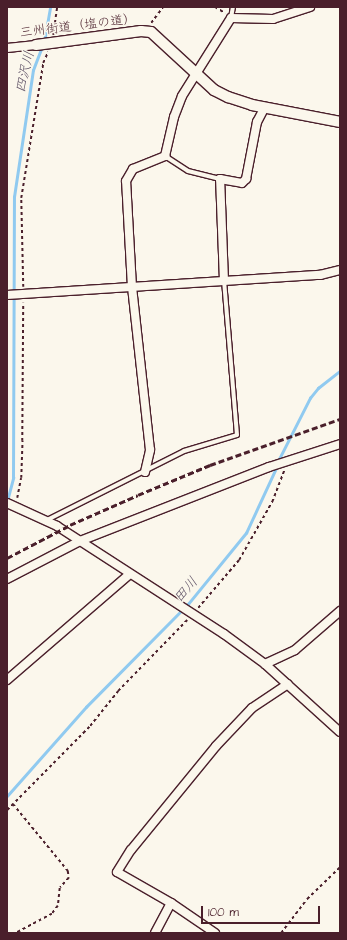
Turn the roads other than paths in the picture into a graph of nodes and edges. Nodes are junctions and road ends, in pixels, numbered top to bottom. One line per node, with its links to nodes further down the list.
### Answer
1 (233, 7): 3 (lane)
2 (310, 7): 3 (street)
3 (231, 18): 6 (street)
4 (36, 45): 5 (street, 三州街道（塩の道）); 6 (street, 三州街道（塩の道）)
5 (7, 48)
6 (196, 73): 7 (street, 三州街道（塩の道）); 9 (street)
7 (265, 107): 8 (street, 三州街道（塩の道）); 10 (street)
8 (340, 122)
9 (164, 156): 10 (lane); 13 (street)
10 (220, 179): 12 (street)
11 (340, 270): 12 (street)
12 (224, 281): 13 (street); 16 (lane)
13 (132, 287): 14 (street); 16 (street)
14 (8, 295)
15 (340, 444): 19 (street)
16 (146, 472): 18 (lane)
17 (12, 505): 18 (street)
18 (47, 520): 19 (street)
19 (80, 541): 20 (street); 21 (street)
20 (130, 574): 23 (street); 24 (street)
21 (7, 579)
22 (340, 611): 23 (street)
23 (265, 664): 25 (street)
24 (7, 680)
25 (288, 684): 26 (street); 27 (street)
26 (340, 732)
27 (171, 903): 28 (street); 29 (street)
28 (155, 933)
29 (215, 933)

